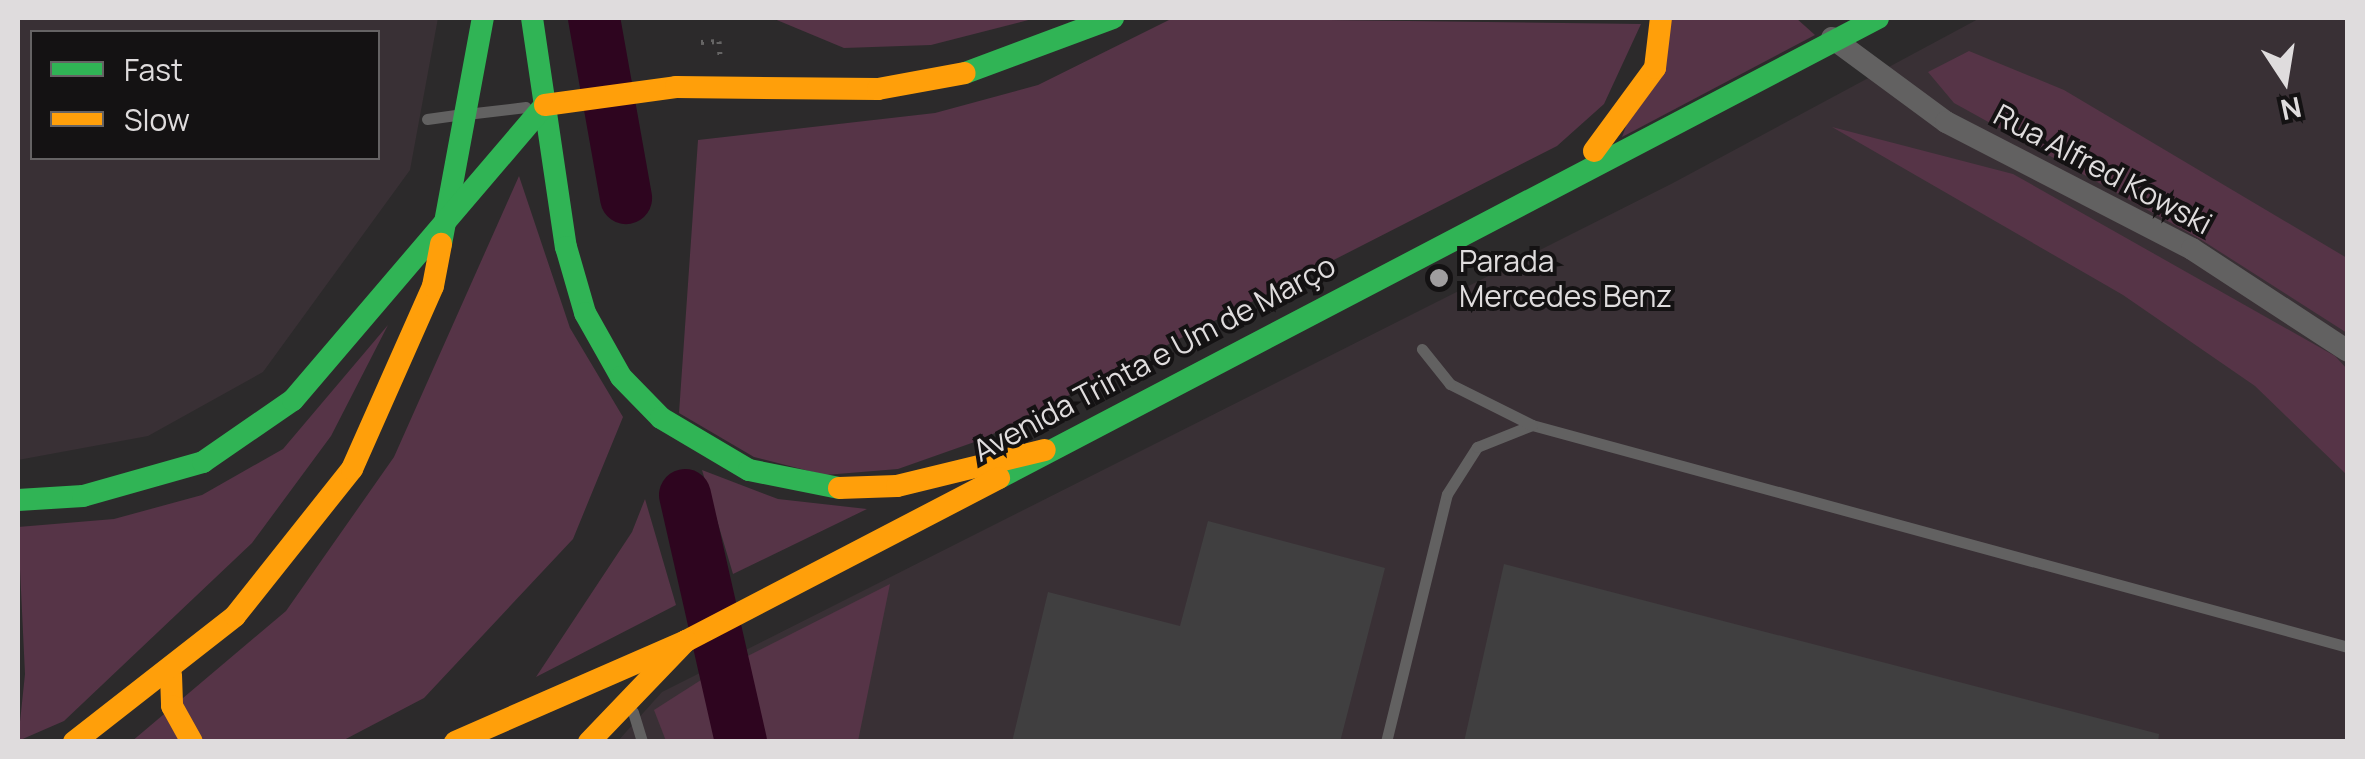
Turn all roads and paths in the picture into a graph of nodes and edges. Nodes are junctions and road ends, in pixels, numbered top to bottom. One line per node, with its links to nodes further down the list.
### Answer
1 (483, 18): 11 (main road)
2 (532, 18): 10 (main road)
3 (1113, 18): 10 (main road)
4 (1662, 18): 13 (main road)
5 (1808, 18): 7 (main road)
6 (1878, 18): 7 (main road, Avenida Trinta e Um de Março)
7 (1832, 38): 13 (main road, Avenida Trinta e Um de Março); 16 (street, Rua Alfred Kowski)
8 (701, 42): 9 (path)
9 (720, 60)
10 (545, 105): 11 (lane); 14 (main road); 18 (main road)
11 (469, 113): 12 (lane); 14 (main road)
12 (427, 119)
13 (1579, 168): 18 (main road, Avenida Trinta e Um de Março)
14 (450, 220): 19 (main road); 22 (main road)
15 (1422, 349): 17 (lane)
16 (2348, 351)
17 (1532, 425): 21 (lane); 29 (lane)
18 (1045, 450): 20 (main road, Avenida Trinta e Um de Março)
19 (18, 500)
20 (693, 637): 23 (main road); 26 (main road, Avenida Trinta e Um de Março)
21 (2348, 647)
22 (171, 675): 24 (main road); 25 (main road)
23 (628, 699): 27 (main road); 28 (lane)
24 (74, 742)
25 (192, 742)
26 (455, 742)
27 (589, 742)
28 (642, 742)
29 (1386, 742)

